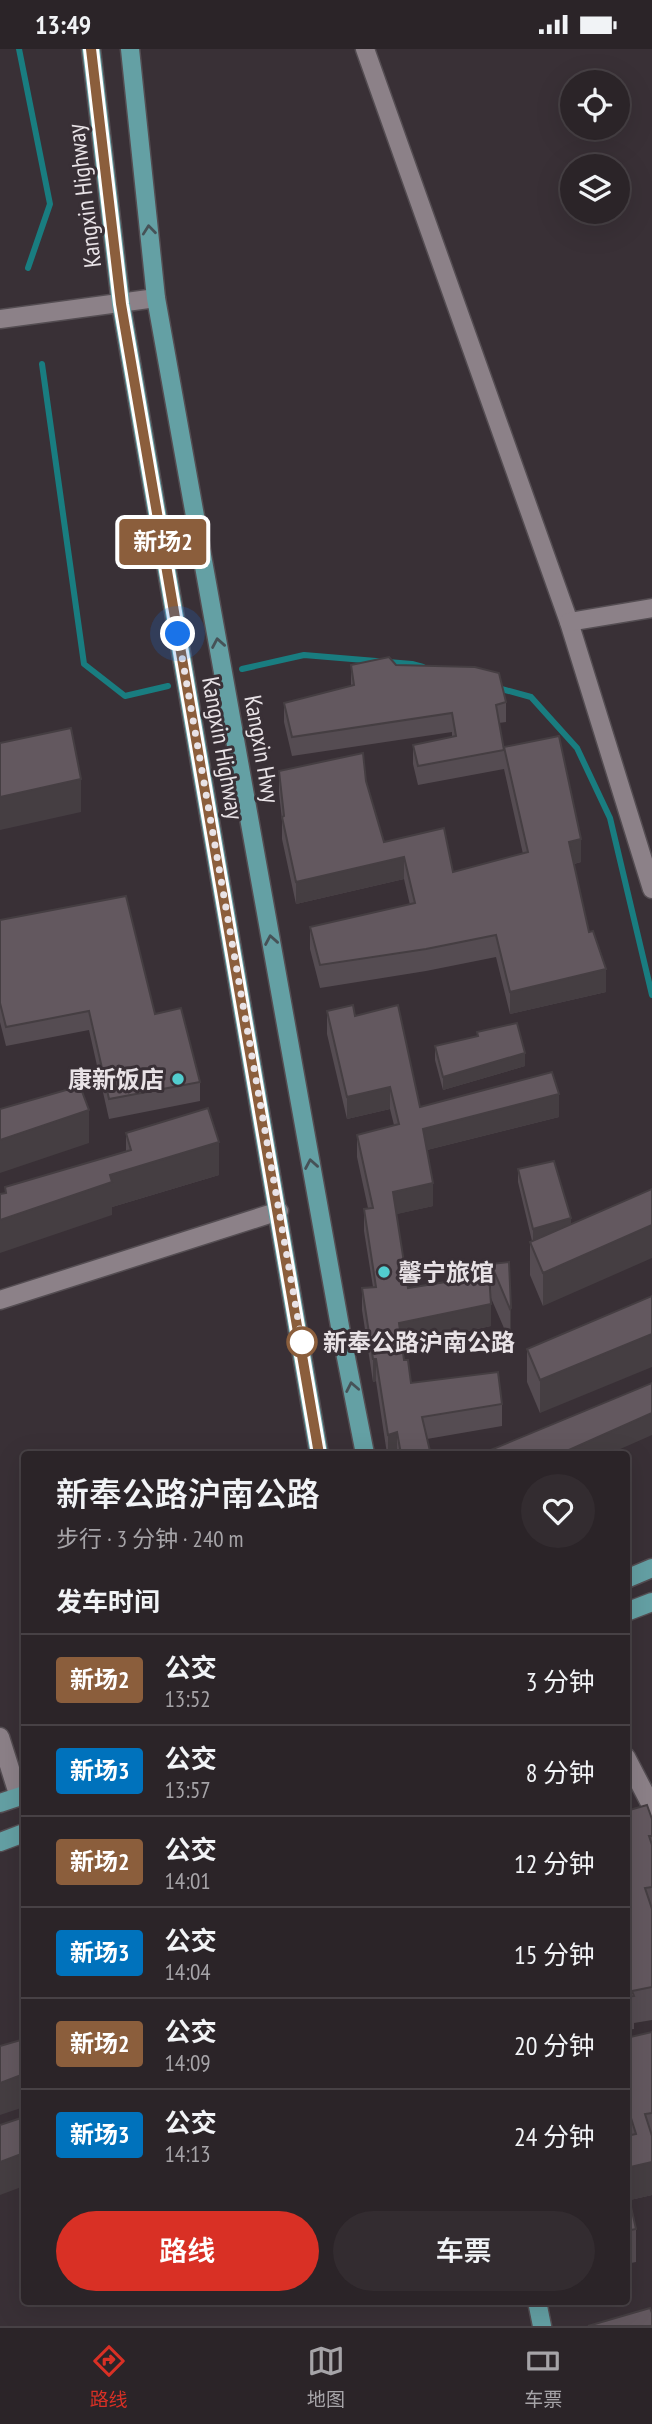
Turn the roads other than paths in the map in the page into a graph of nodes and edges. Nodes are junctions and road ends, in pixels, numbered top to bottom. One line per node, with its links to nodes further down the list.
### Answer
1 (91, 49): 5 (main road, Kangxin Highway)
2 (130, 49): 4 (main road, Kangxin Hwy, one-way to 2)
3 (365, 49): 8 (street)
4 (156, 298): 5 (street); 13 (main road, Kangxin Hwy, one-way to 4)
5 (121, 304): 6 (street); 10 (main road, Kangxin Highway)
6 (0, 319)
7 (652, 608): 8 (street)
8 (569, 622): 9 (street)
9 (652, 889)
10 (279, 1211): 11 (street); 12 (main road, Kangxin Highway)
11 (0, 1300)
12 (319, 1451)
13 (364, 1451)
14 (652, 1568): 15 (main road)
15 (630, 1578)
16 (652, 1602): 17 (main road)
17 (630, 1610)
18 (0, 1737): 20 (street)
19 (630, 1766): 23 (street)
20 (21, 1793)
21 (21, 1796): 22 (main road)
22 (0, 1803)
23 (652, 1807)
24 (21, 1834): 25 (main road)
25 (0, 1842)
26 (538, 2305): 27 (main road)
27 (542, 2326)

